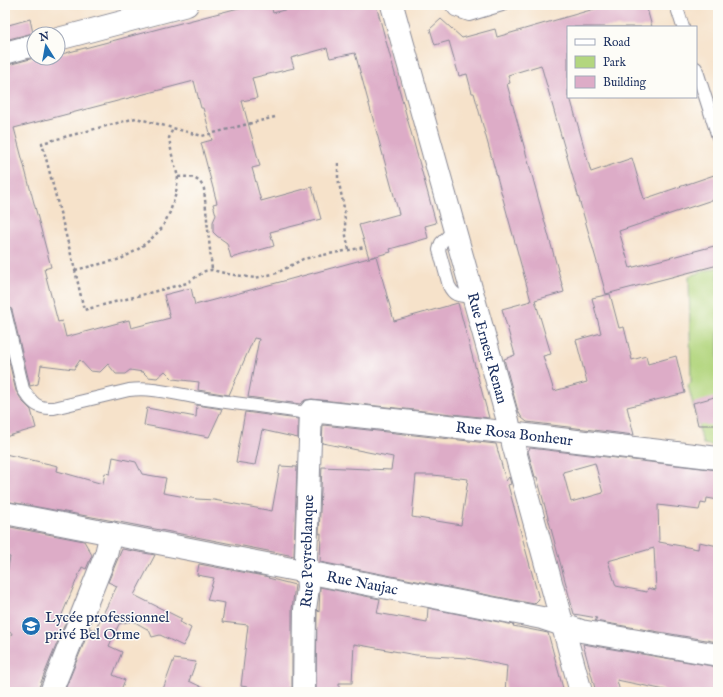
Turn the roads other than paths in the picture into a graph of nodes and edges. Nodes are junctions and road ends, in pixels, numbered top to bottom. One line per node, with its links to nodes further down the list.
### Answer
1 (187, 5): 7 (street)
2 (392, 5): 14 (street, Rue Ernest Renan)
3 (451, 5): 4 (lane)
4 (502, 5)
5 (676, 5): 6 (lane)
6 (683, 26)
7 (66, 37)
8 (26, 47): 9 (street)
9 (5, 53)
10 (697, 71): 11 (lane)
11 (718, 137)
12 (5, 312): 13 (lane)
13 (311, 411): 14 (street, Rue Rosa Bonheur); 18 (street, Rue Peyreblanque)
14 (510, 433): 15 (street, Rue Rosa Bonheur); 19 (street, Rue Ernest Renan)
15 (718, 458)
16 (5, 513): 17 (street, Rue Naujac)
17 (111, 533): 18 (street, Rue Naujac); 21 (street)
18 (307, 571): 19 (street, Rue Naujac); 22 (street, Rue Peyreblanque)
19 (562, 624): 20 (street, Rue Naujac); 23 (street, Rue Ernest Renan)
20 (718, 655)
21 (51, 692)
22 (304, 692)
23 (581, 692)

